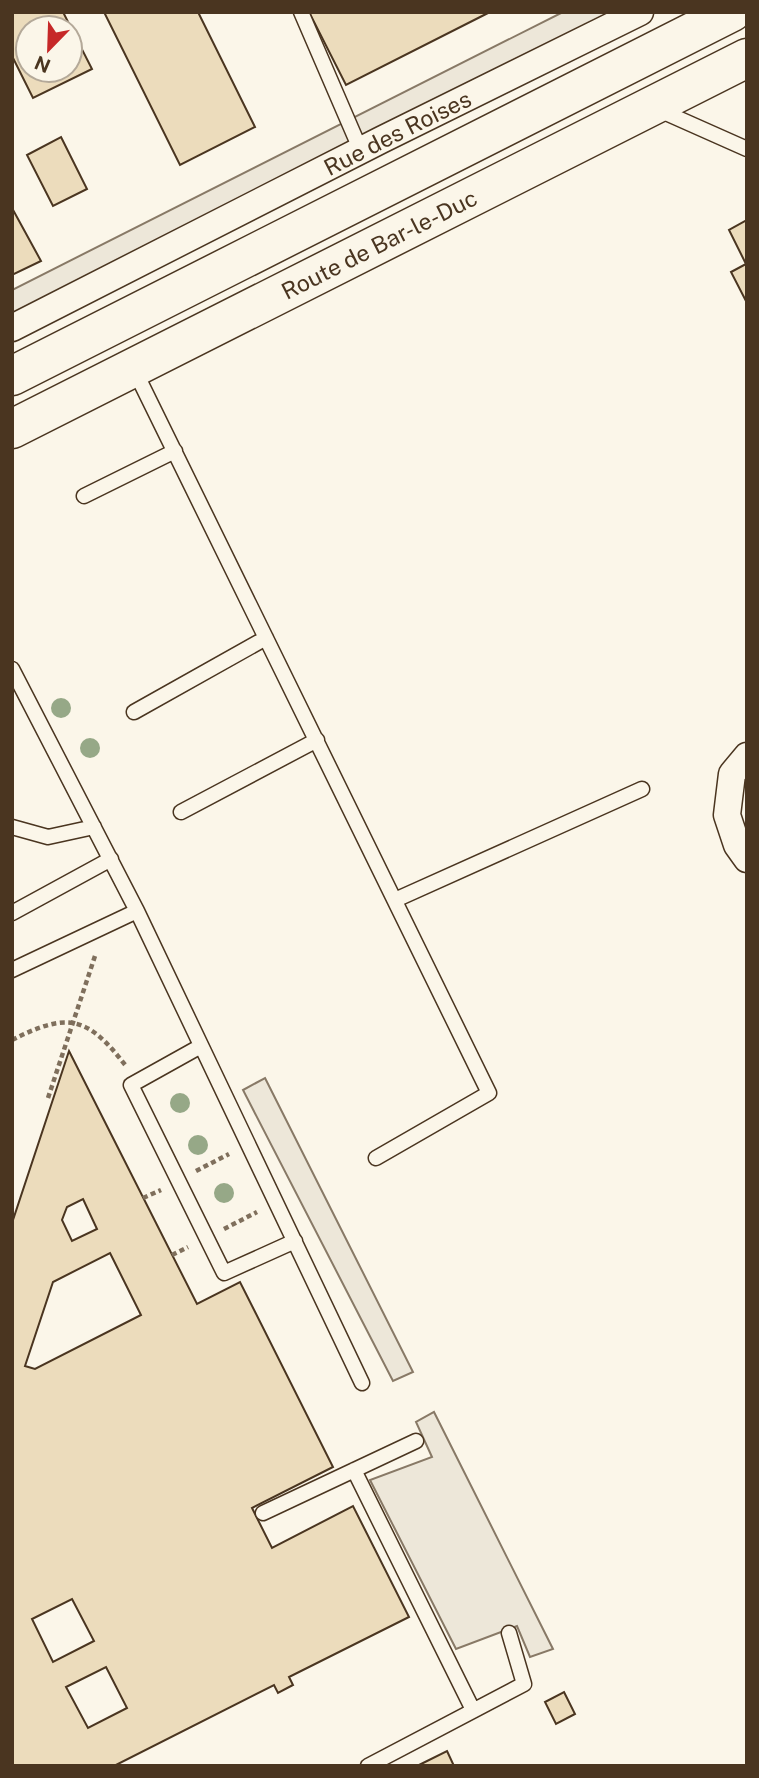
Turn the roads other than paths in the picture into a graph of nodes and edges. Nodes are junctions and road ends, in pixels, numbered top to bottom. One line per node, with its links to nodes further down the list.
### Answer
1 (301, 12): 7 (lane)
2 (640, 12): 7 (street, Rue des Roises)
3 (732, 12): 9 (main road, Route de Bar-le-Duc)
4 (747, 58): 5 (main road, Route de Bar-le-Duc)
5 (652, 107): 6 (lane); 11 (main road, Route de Bar-le-Duc)
6 (747, 149)
7 (362, 151): 8 (street, Rue des Roises)
8 (157, 256): 9 (street); 10 (street, Rue des Roises)
9 (177, 292): 12 (main road, Route de Bar-le-Duc)
10 (12, 328)
11 (134, 368): 13 (main road, Route de Bar-le-Duc); 14 (lane)
12 (12, 376)
13 (12, 429)
14 (175, 451): 15 (lane); 16 (lane)
15 (84, 496)
16 (267, 638): 18 (lane); 19 (lane)
17 (12, 669): 24 (lane)
18 (134, 712)
19 (317, 740): 22 (lane); 27 (lane)
20 (747, 756): 26 (street)
21 (642, 789): 27 (lane)
22 (181, 812)
23 (12, 827): 24 (lane)
24 (94, 827): 25 (lane)
25 (111, 859): 28 (lane); 29 (lane)
26 (747, 859)
27 (395, 901): 32 (lane)
28 (137, 911): 30 (lane); 31 (lane)
29 (12, 913)
30 (12, 971)
31 (201, 1046): 33 (lane); 33 (lane)
32 (376, 1158)
33 (295, 1241): 34 (lane)
34 (362, 1383)
35 (416, 1441): 36 (lane)
36 (354, 1470): 37 (lane); 39 (lane)
37 (263, 1513)
38 (509, 1633): 39 (lane)
39 (473, 1710): 40 (lane)
40 (368, 1766)

